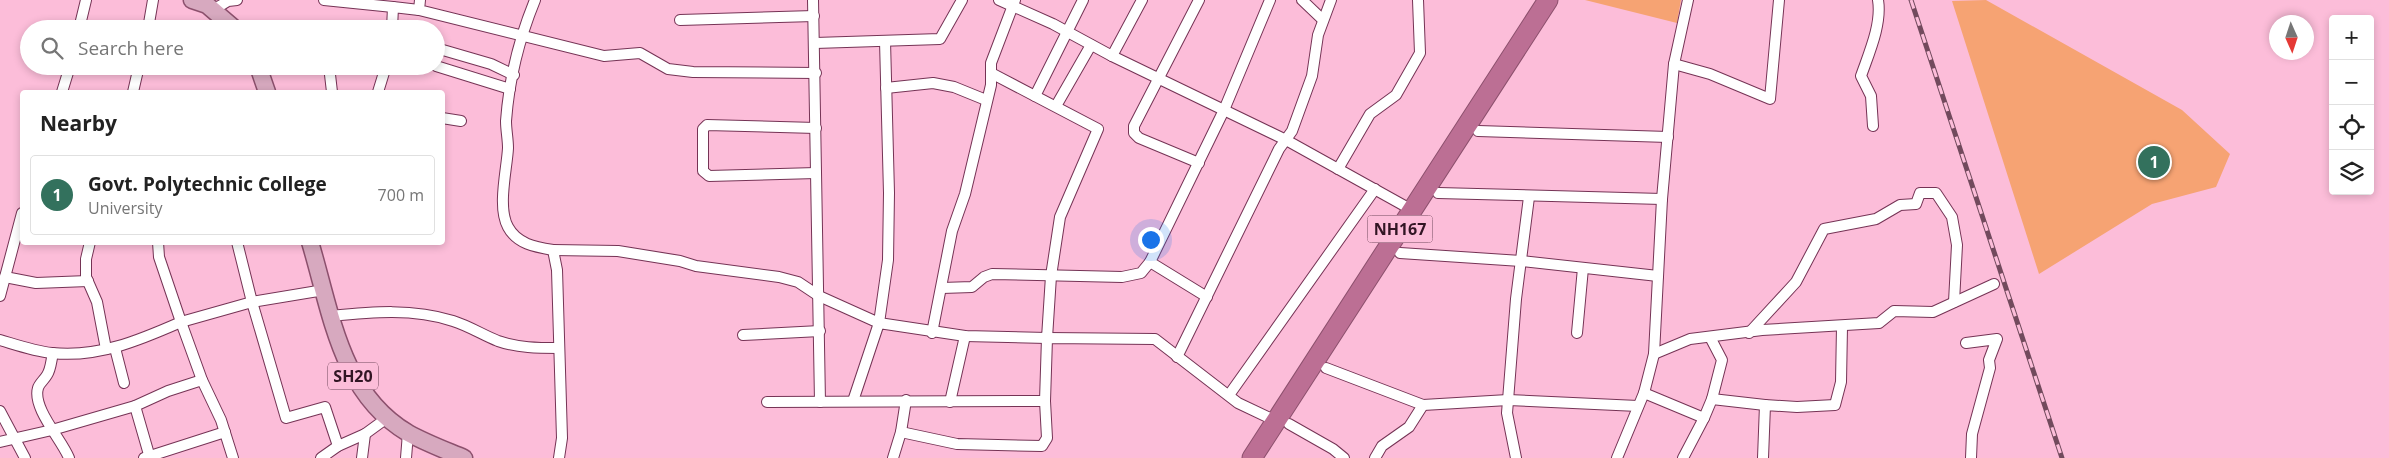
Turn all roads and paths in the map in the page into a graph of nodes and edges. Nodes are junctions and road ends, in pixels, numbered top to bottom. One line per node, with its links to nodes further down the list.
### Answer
1 (86, 0): 27 (street)
2 (153, 0): 28 (street)
3 (236, 0): 23 (street)
4 (324, 0): 21 (street)
5 (535, 0): 34 (street)
6 (814, 0): 26 (street)
7 (962, 0): 35 (street)
8 (999, 0): 22 (street)
9 (1084, 0): 33 (street)
10 (1142, 0): 39 (street)
11 (1200, 0): 50 (street)
12 (1270, 0): 61 (street)
13 (1302, 0): 32 (street)
14 (1331, 0): 32 (street)
15 (1418, 0): 70 (street)
16 (1548, 0): 76 (highway, NH167)
17 (1560, 0): 66 (highway, NH167)
18 (1688, 0): 40 (street)
19 (1779, 0): 40 (street)
20 (1878, 0): 64 (street)
21 (371, 2): 25 (street)
22 (1014, 3): 33 (street); 43 (street)
23 (205, 4): 29 (main road)
24 (419, 5): 25 (street); 34 (street)
25 (393, 7): 30 (street)
26 (814, 16): 31 (street); 36 (street)
27 (81, 20)
28 (150, 20)
29 (224, 20)
30 (392, 20)
31 (680, 20)
32 (1323, 20): 68 (street)
33 (1068, 32): 37 (street); 58 (street)
34 (521, 36): 42 (street); 49 (street)
35 (885, 41): 36 (street); 52 (street)
36 (815, 42): 42 (street)
37 (1091, 45): 39 (street); 60 (street)
38 (445, 51): 49 (street)
39 (1112, 56): 50 (street)
40 (1674, 64): 67 (street)
41 (445, 69): 51 (street)
42 (816, 73): 65 (street)
43 (991, 73): 58 (street); 59 (street)
44 (67, 75): 53 (street)
45 (137, 75): 54 (street)
46 (261, 75): 55 (main road)
47 (330, 75): 56 (street)
48 (383, 75): 57 (street)
49 (514, 75): 51 (street)
50 (1158, 78): 61 (street); 69 (street)
51 (510, 88): 82 (street)
52 (886, 88): 59 (street); 101 (street)
53 (63, 90)
54 (133, 90)
55 (266, 90)
56 (332, 90)
57 (379, 90)
58 (1035, 96): 60 (street)
59 (986, 100): 92 (street)
60 (1056, 106): 87 (street)
61 (1224, 110): 68 (street); 69 (street)
62 (445, 118): 63 (street)
63 (461, 121)
64 (1873, 126)
65 (816, 128): 71 (street); 71 (street)
66 (1478, 131): 67 (street); 73 (highway, NH167)
67 (1668, 137): 75 (street)
68 (1286, 140): 70 (street); 96 (street)
69 (1199, 163): 85 (street)
70 (1338, 169): 72 (street)
71 (816, 173): 95 (street)
72 (1375, 189): 76 (street); 122 (street)
73 (1438, 193): 74 (street); 83 (highway, NH167)
74 (1529, 197): 75 (street); 84 (street)
75 (1662, 200): 88 (street)
76 (1412, 210): 138 (highway, NH167)
77 (20, 221): 89 (street)
78 (89, 245): 90 (street)
79 (158, 245): 100 (street)
80 (238, 245): 97 (street)
81 (311, 245): 93 (main road, SH20)
82 (553, 250): 95 (street); 113 (street)
83 (1400, 253): 84 (street); 118 (highway, NH167)
84 (1521, 261): 86 (street); 124 (street)
85 (1150, 262): 87 (street); 96 (street)
86 (1583, 268): 88 (street); 105 (street)
87 (1051, 276): 92 (street); 110 (street)
88 (1658, 276): 116 (street)
89 (5, 277): 90 (street); 94 (street)
90 (88, 281): 114 (street)
91 (1994, 284): 98 (street)
92 (942, 288): 104 (street)
93 (324, 290): 97 (street); 99 (main road, SH20)
94 (0, 296)
95 (819, 296): 101 (street); 103 (street)
96 (1207, 297): 117 (street)
97 (252, 302): 100 (street); 146 (street)
98 (1954, 302): 102 (street); 106 (street)
99 (332, 316): 113 (street); 136 (main road, SH20)
100 (181, 322): 114 (street); 119 (street)
101 (879, 323): 104 (street); 126 (street)
102 (1842, 327): 106 (street); 132 (street)
103 (820, 331): 107 (street); 129 (street)
104 (932, 333): 108 (street)
105 (1577, 333)
106 (1749, 333): 109 (street)
107 (743, 335)
108 (965, 336): 110 (street); 130 (street)
109 (1710, 337): 116 (street); 125 (street)
110 (1047, 338): 117 (street); 127 (street)
111 (0, 340): 115 (street)
112 (1966, 343): 165 (street)
113 (559, 348): 155 (street)
114 (110, 349): 115 (street); 120 (street)
115 (52, 353): 139 (street)
116 (1654, 354): 121 (street)
117 (1176, 357): 122 (street)
118 (1326, 368): 131 (street); 138 (highway, NH167)
119 (202, 380): 133 (street); 140 (street)
120 (124, 383)
121 (1644, 393): 134 (street); 137 (street)
122 (1229, 395): 138 (street)
123 (906, 400): 126 (street); 130 (street); 141 (street)
124 (1508, 400): 131 (street); 134 (street); 161 (street)
125 (1712, 400): 132 (street); 137 (street)
126 (853, 401): 129 (street)
127 (1045, 401): 130 (street); 141 (street)
128 (767, 402): 129 (street)
129 (820, 402)
130 (950, 402)
131 (1422, 405): 160 (street)
132 (1765, 405): 164 (street)
133 (135, 406): 139 (street); 149 (street)
134 (1638, 406): 162 (street)
135 (0, 411): 144 (street)
136 (387, 418): 142 (main road, SH20); 143 (street)
137 (1704, 418): 163 (street)
138 (1283, 422): 157 (highway, NH167); 158 (highway, NH167); 159 (street)
139 (52, 430): 144 (street); 148 (street)
140 (226, 432): 149 (street); 150 (street)
141 (901, 432): 156 (street)
142 (408, 433): 153 (street); 154 (main road, SH20)
143 (365, 434): 146 (street); 152 (street)
144 (14, 439): 145 (street); 147 (street)
145 (0, 442)
146 (338, 446): 151 (street)
147 (25, 458)
148 (69, 458)
149 (148, 458)
150 (234, 458)
151 (321, 458)
152 (362, 458)
153 (406, 458)
154 (464, 458)
155 (558, 458)
156 (893, 458)
157 (1252, 458)
158 (1268, 458)
159 (1344, 458)
160 (1375, 458)
161 (1516, 458)
162 (1617, 458)
163 (1683, 458)
164 (1763, 458)
165 (1971, 458)

